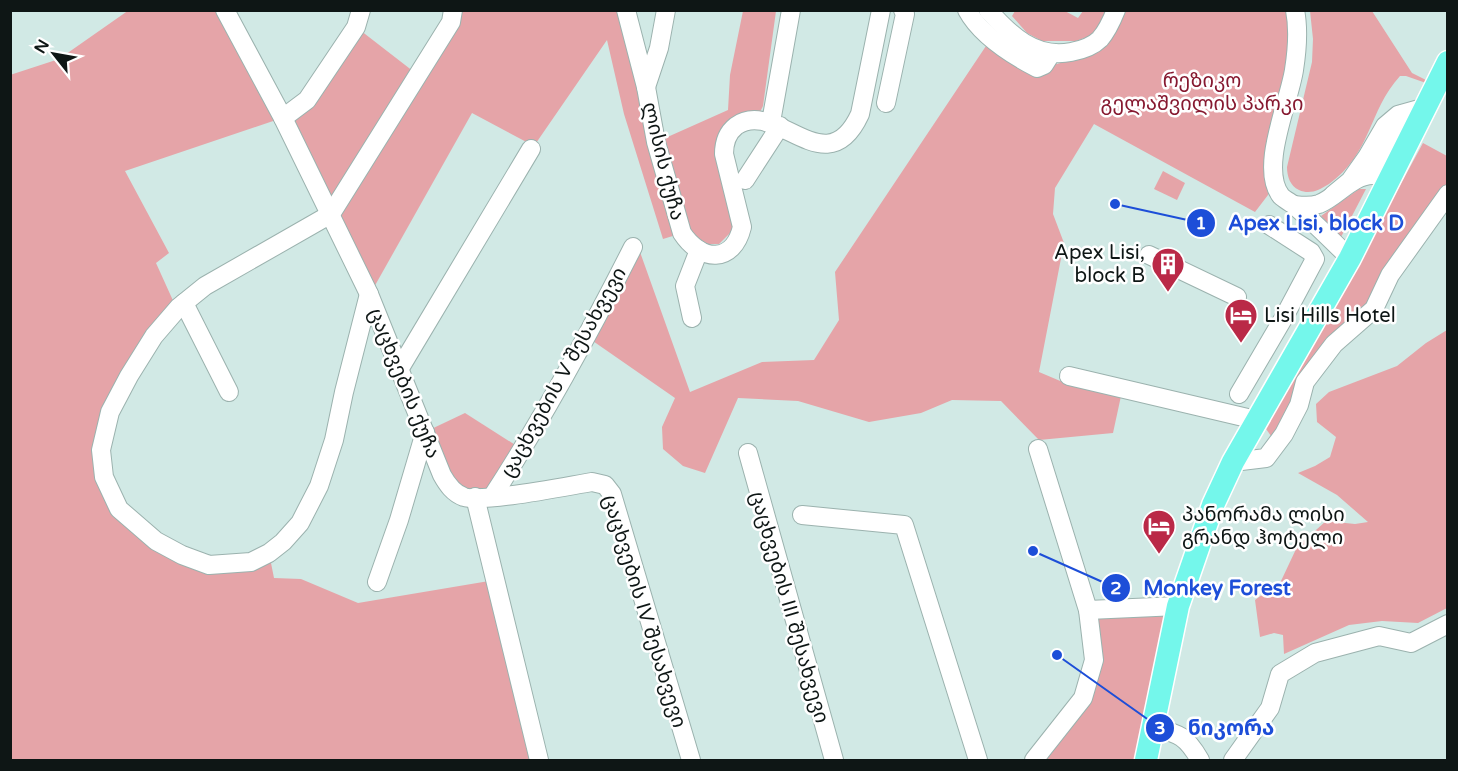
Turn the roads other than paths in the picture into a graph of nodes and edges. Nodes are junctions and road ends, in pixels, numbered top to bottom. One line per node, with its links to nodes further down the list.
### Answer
1 (225, 10): 18 (street, ცაცხვების ქუჩა)
2 (361, 10): 18 (street)
3 (453, 10): 26 (street)
4 (626, 10): 15 (street, ლისის ქუჩა)
5 (666, 10): 15 (street)
6 (791, 10): 19 (street)
7 (881, 10): 19 (street)
8 (903, 10): 16 (street)
9 (967, 10): 13 (street)
10 (1116, 10): 13 (street)
11 (1295, 10): 25 (street)
12 (999, 15): 13 (street)
13 (1051, 54)
14 (1448, 62): 17 (main road)
15 (646, 87): 30 (street, ლისის ქუჩა)
16 (886, 103)
17 (1413, 111): 21 (main road); 24 (street)
18 (283, 118): 26 (street, ცაცხვების ქუჩა)
19 (775, 124): 22 (street); 30 (street)
20 (531, 149): 37 (street)
21 (1378, 177): 24 (street); 32 (main road)
22 (745, 180)
23 (1448, 194): 27 (street)
24 (1333, 195): 25 (street)
25 (1295, 205): 32 (street)
26 (331, 214): 33 (street, ცაცხვების ქუჩა); 35 (street)
27 (1441, 214): 45 (street)
28 (1269, 225): 40 (street)
29 (633, 247): 46 (street, ცაცხვების V შესახვევი)
30 (699, 250): 36 (street)
31 (1149, 255): 34 (street)
32 (1350, 258): 41 (main road)
33 (369, 294): 35 (street); 37 (street, ცაცხვების ქუჩა)
34 (1237, 297)
35 (184, 303): 39 (street)
36 (692, 318)
37 (399, 368): 42 (street, ცაცხვების ქუჩა)
38 (1069, 376): 41 (street)
39 (230, 392)
40 (1239, 394)
41 (1256, 420): 45 (main road)
42 (425, 432): 46 (street, ცაცხვების ქუჩა); 48 (street)
43 (1038, 448): 50 (street)
44 (748, 453): 55 (street, ცაცხვების III შესახვევი)
45 (1233, 462): 49 (main road)
46 (483, 497): 53 (street); 54 (street, ცაცხვების IV შესახვევი)
47 (802, 515): 56 (street)
48 (377, 582)
49 (1178, 606): 50 (street); 52 (main road)
50 (1088, 610): 57 (street)
51 (1448, 624): 60 (street)
52 (1153, 728): 58 (main road); 59 (street)
53 (539, 760)
54 (691, 760)
55 (834, 760)
56 (978, 760)
57 (1034, 760)
58 (1146, 760)
59 (1200, 760)
60 (1233, 760)

